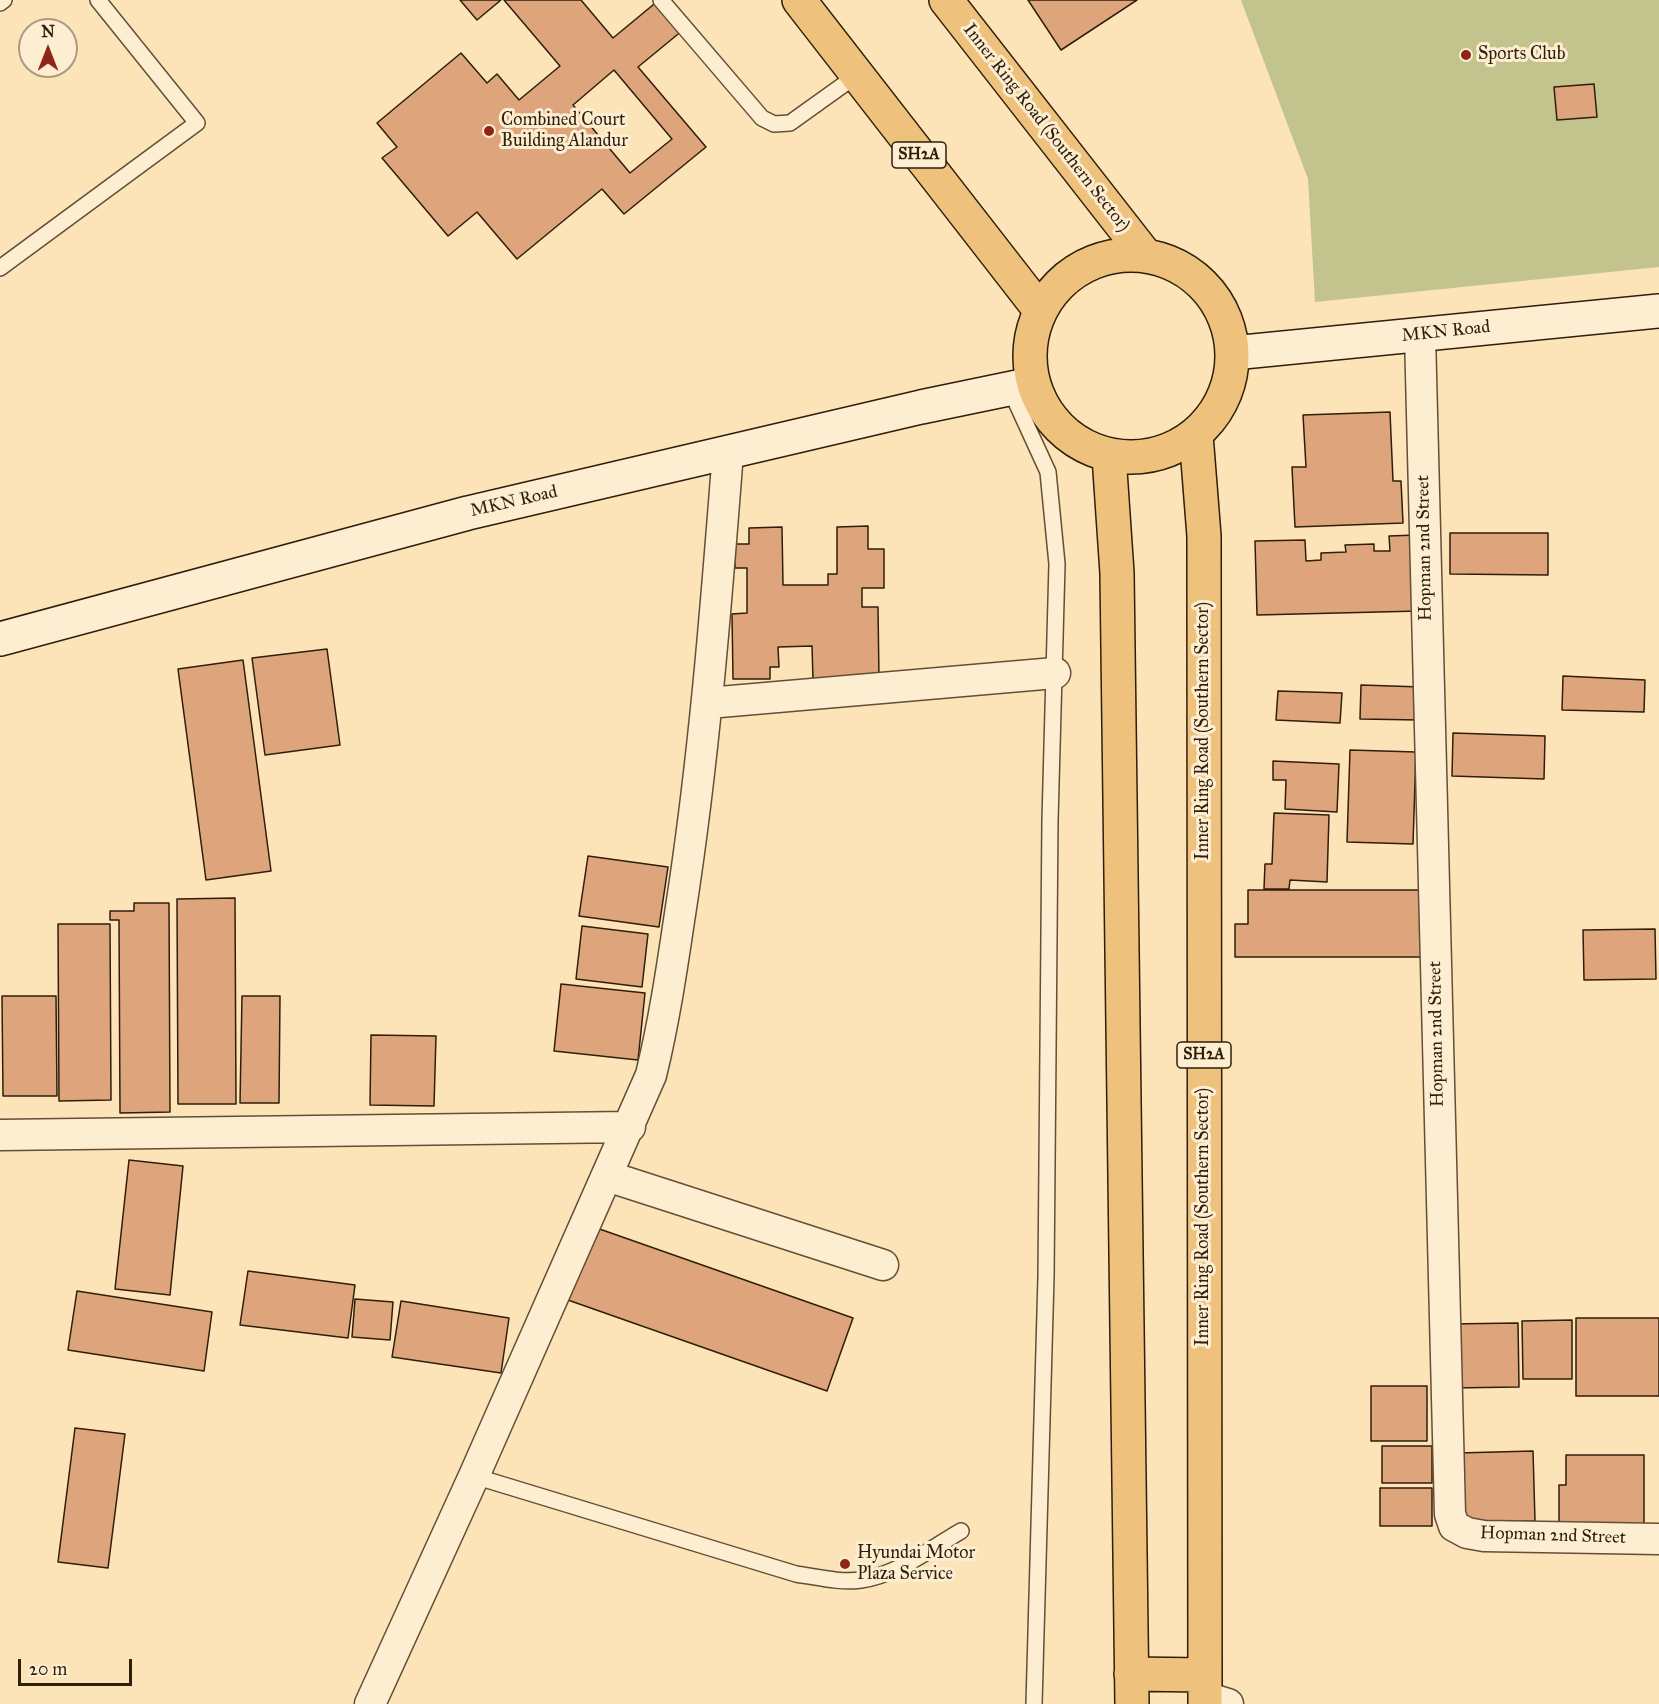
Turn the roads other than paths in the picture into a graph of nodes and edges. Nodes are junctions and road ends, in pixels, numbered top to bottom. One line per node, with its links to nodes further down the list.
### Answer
1 (4, 0): 6 (lane)
2 (98, 0): 9 (lane)
3 (661, 0): 7 (lane)
4 (799, 0): 7 (main road, SH2A)
5 (946, 0): 8 (main road, Inner Ring Road (Southern Sector))
6 (0, 3)
7 (857, 75): 10 (main road, SH2A)
8 (1146, 256): 10 (main road, Inner Ring Road (Southern Sector)); 13 (main road, Inner Ring Road (Southern Sector))
9 (0, 268)
10 (1040, 310): 14 (main road, Inner Ring Road (Southern Sector))
11 (1659, 311): 12 (street, MKN Road)
12 (1420, 334): 13 (street, MKN Road); 27 (street, Hopman 2nd Street)
13 (1233, 353): 15 (main road, Inner Ring Road (Southern Sector))
14 (1021, 386): 16 (street, MKN Road); 17 (main road, Inner Ring Road (Southern Sector)); 19 (lane)
15 (1196, 435): 17 (main road, Inner Ring Road (Southern Sector)); 29 (main road, Inner Ring Road (Southern Sector) / SH2A)
16 (728, 452): 18 (street, MKN Road); 20 (street)
17 (1109, 456): 28 (main road)
18 (1, 633)
19 (1055, 673): 20 (street); 31 (lane)
20 (708, 703): 21 (street)
21 (630, 1127): 22 (street); 23 (street)
22 (0, 1135)
23 (608, 1176): 24 (street); 25 (street)
24 (883, 1265)
25 (474, 1476): 26 (lane); 30 (street)
26 (961, 1531)
27 (1659, 1539)
28 (1132, 1689): 29 (main road)
29 (1211, 1695)
30 (370, 1704)
31 (1034, 1704)

